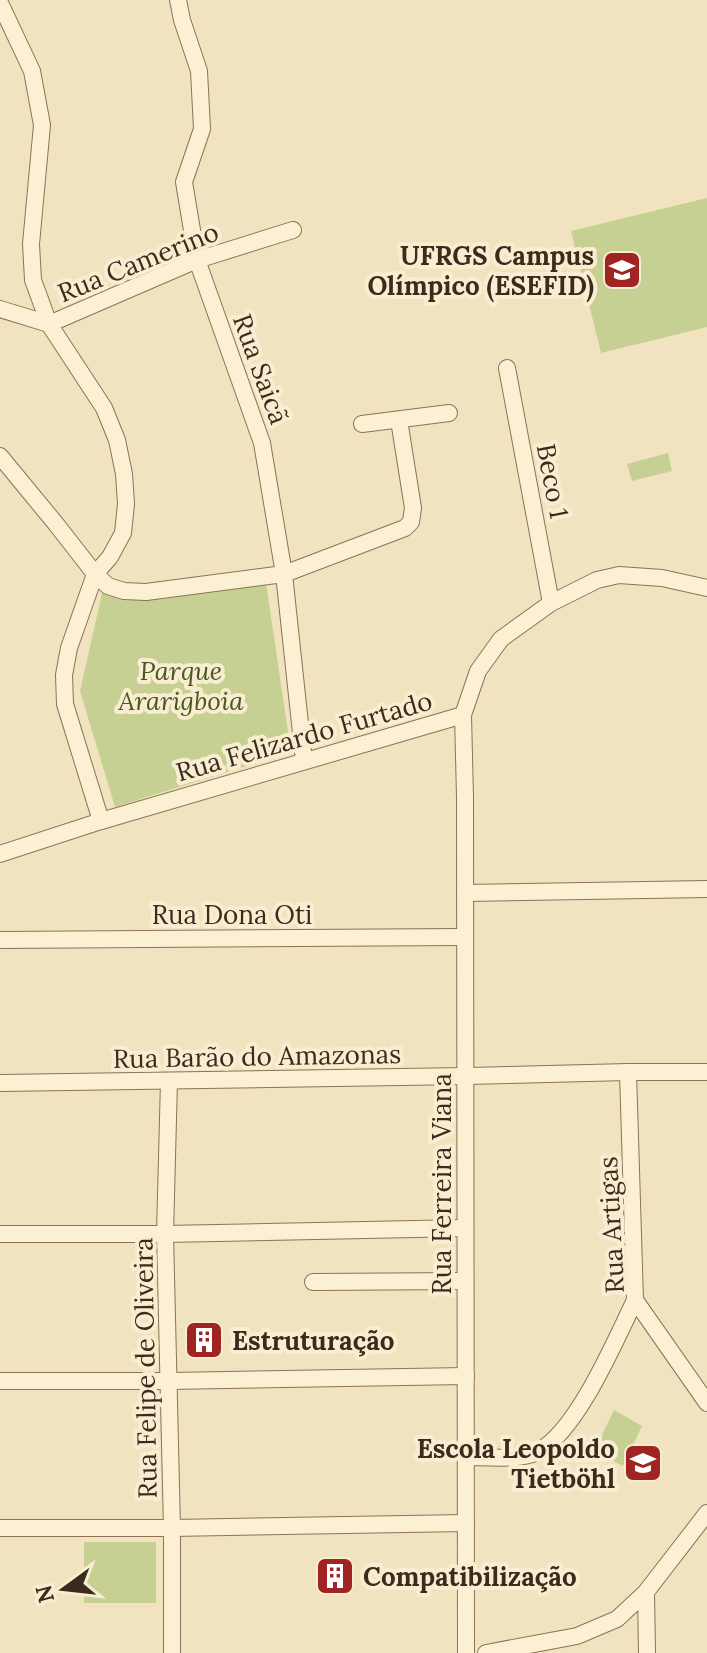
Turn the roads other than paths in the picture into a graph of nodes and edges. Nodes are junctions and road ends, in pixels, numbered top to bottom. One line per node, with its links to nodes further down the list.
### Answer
1 (178, 0): 4 (street, Rua Saicã)
2 (0, 3): 6 (street)
3 (293, 230): 4 (street, Rua Camerino)
4 (197, 260): 6 (street, Rua Camerino); 13 (street, Rua Saicã)
5 (0, 309): 6 (street, Rua Camerino)
6 (49, 324): 12 (street)
7 (507, 368): 15 (street, Beco 1)
8 (449, 413): 9 (street)
9 (399, 420): 10 (street); 13 (street)
10 (362, 424)
11 (0, 456): 12 (street)
12 (95, 574): 13 (street); 18 (street)
13 (284, 574): 17 (street, Rua Saicã)
14 (707, 588): 15 (street, Rua Felizardo Furtado)
15 (551, 603): 16 (street, Rua Felizardo Furtado)
16 (463, 715): 17 (street, Rua Felizardo Furtado); 21 (street, Rua Ferreira Viana)
17 (304, 761): 18 (street, Rua Felizardo Furtado)
18 (101, 821): 19 (street, Rua Felizardo Furtado)
19 (0, 854)
20 (707, 889): 21 (street)
21 (465, 893): 22 (street, Rua Ferreira Viana)
22 (465, 937): 23 (street, Rua Dona Oti); 26 (street, Rua Ferreira Viana)
23 (0, 940)
24 (628, 1072): 25 (street, Rua Barão do Amazonas); 26 (street, Rua Barão do Amazonas); 34 (street, Rua Artigas)
25 (707, 1072)
26 (466, 1076): 27 (street, Rua Barão do Amazonas); 29 (street, Rua Ferreira Viana)
27 (169, 1081): 28 (street, Rua Barão do Amazonas); 31 (street, Rua Felipe de Oliveira)
28 (0, 1083)
29 (465, 1228): 31 (street); 32 (street, Rua Ferreira Viana)
30 (0, 1234): 31 (street)
31 (165, 1234): 37 (street, Rua Felipe de Oliveira)
32 (465, 1281): 33 (street); 35 (street, Rua Ferreira Viana)
33 (313, 1282)
34 (635, 1300): 38 (street, Rua Artigas); 39 (street)
35 (466, 1376): 37 (street); 39 (street, Rua Ferreira Viana)
36 (0, 1381): 37 (street)
37 (168, 1381): 43 (street, Rua Felipe de Oliveira)
38 (707, 1403)
39 (465, 1457): 41 (street, Rua Ferreira Viana)
40 (707, 1513): 44 (street)
41 (466, 1523): 43 (street); 46 (street, Rua Ferreira Viana)
42 (0, 1528): 43 (street)
43 (172, 1528): 45 (street, Rua Felipe de Oliveira)
44 (646, 1592): 47 (street); 48 (street)
45 (172, 1653)
46 (466, 1653)
47 (486, 1653)
48 (647, 1653)

